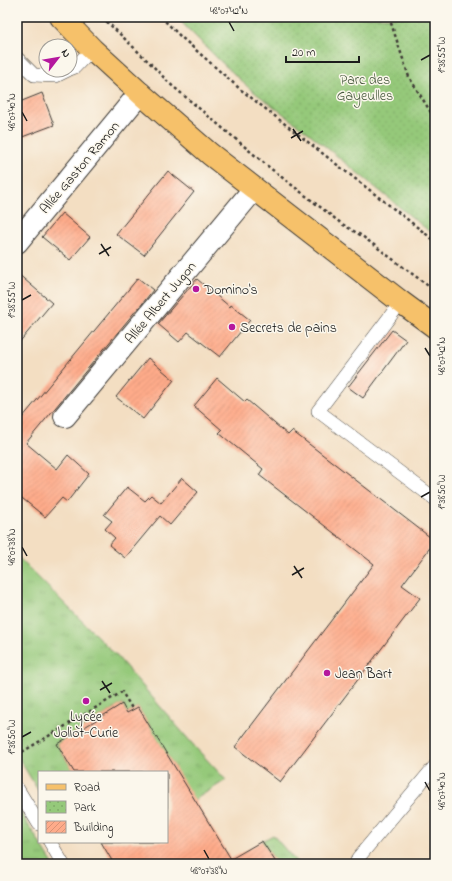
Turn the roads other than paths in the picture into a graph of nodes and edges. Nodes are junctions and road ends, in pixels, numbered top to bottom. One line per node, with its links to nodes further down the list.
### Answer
1 (61, 17): 2 (main road)
2 (92, 49): 4 (lane); 6 (main road)
3 (17, 58): 5 (lane)
4 (78, 64)
5 (38, 75)
6 (140, 93): 7 (main road); 8 (street, Allée Gaston Ramon)
7 (254, 189): 9 (main road); 11 (street, Allée Albert Jugon)
8 (17, 242)
9 (400, 302): 10 (main road); 12 (lane)
10 (435, 327)
11 (65, 416)
12 (435, 499)
13 (435, 766): 18 (lane)
14 (17, 788): 15 (lane)
15 (38, 822)
16 (51, 843): 17 (lane)
17 (64, 864)
18 (356, 864)

